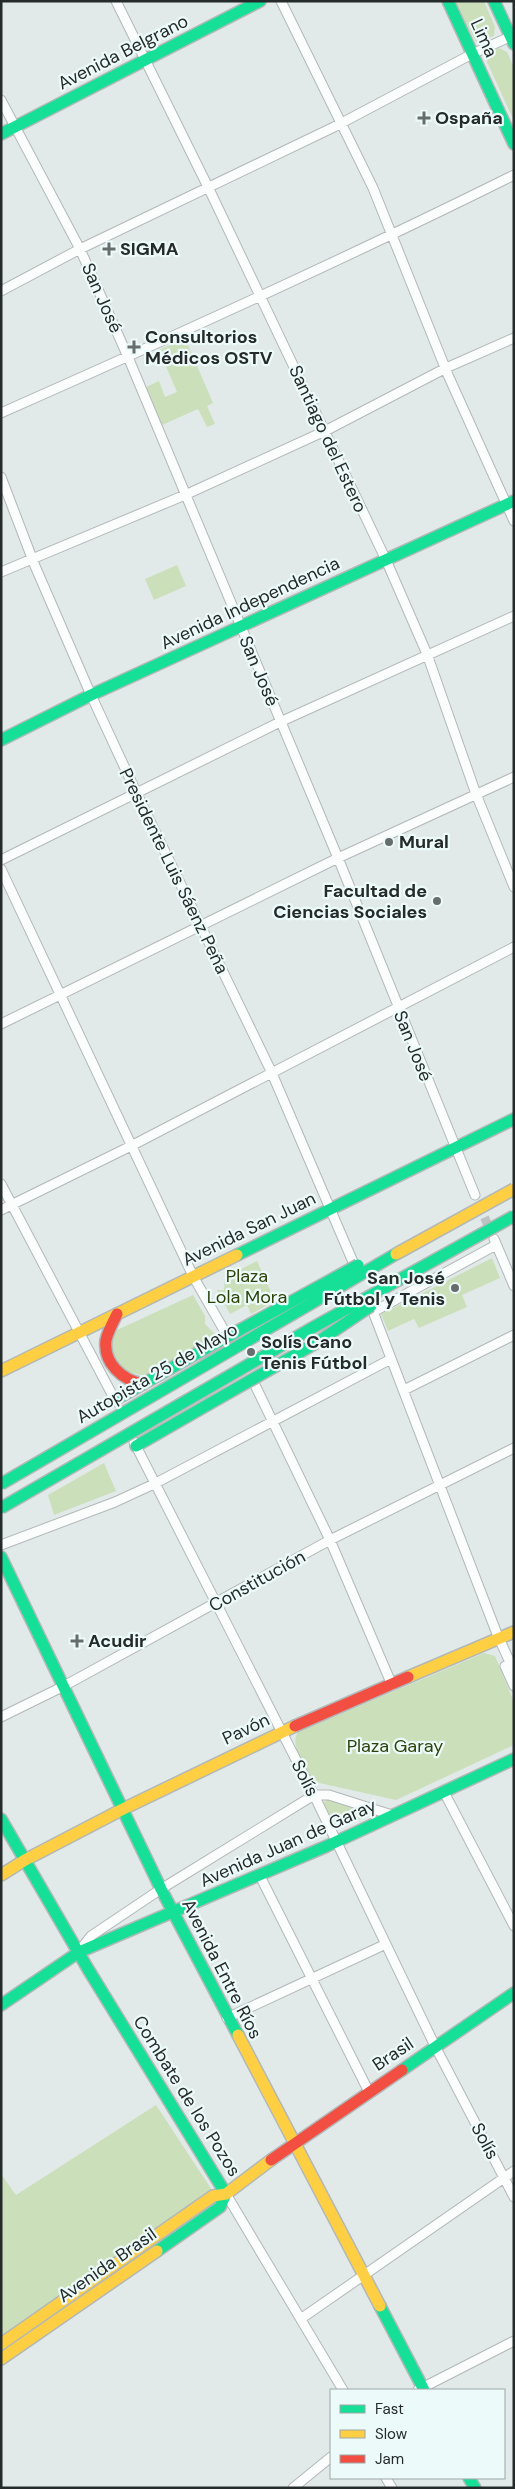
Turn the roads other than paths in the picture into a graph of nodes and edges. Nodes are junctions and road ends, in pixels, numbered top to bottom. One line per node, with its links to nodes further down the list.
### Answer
1 (116, 1): 8 (street, Santiago del Estero)
2 (260, 1): 8 (main road, Avenida Belgrano)
3 (281, 1): 10 (street)
4 (448, 1): 7 (main road, Lima)
5 (494, 1): 6 (main road)
6 (513, 38): 7 (street)
7 (472, 54): 10 (street); 13 (main road, Lima)
8 (146, 60): 11 (main road, Avenida Belgrano); 15 (street, Santiago del Estero)
9 (1, 100): 11 (street, San José)
10 (342, 123): 15 (street); 16 (street)
11 (15, 127): 12 (main road, Avenida Belgrano); 17 (street, San José)
12 (1, 134)
13 (514, 144)
14 (514, 176): 16 (street)
15 (209, 189): 17 (street); 19 (street, Santiago del Estero)
16 (393, 236): 19 (street); 22 (street)
17 (80, 250): 18 (street); 21 (street, San José)
18 (1, 291)
19 (261, 297): 21 (street); 24 (street, Santiago del Estero)
20 (514, 338): 22 (street)
21 (128, 357): 23 (street); 26 (street, San José)
22 (446, 368): 24 (street); 27 (street)
23 (1, 413)
24 (325, 431): 26 (street); 30 (street, Santiago del Estero)
25 (1, 477): 29 (street, Presidente Luis Sáenz Peña)
26 (185, 495): 29 (street); 33 (street, San José)
27 (510, 503): 28 (street); 30 (main road, Avenida Independencia)
28 (514, 520)
29 (33, 559): 31 (street); 35 (street, Presidente Luis Sáenz Peña)
30 (386, 560): 33 (main road, Avenida Independencia); 34 (street, Santiago del Estero)
31 (1, 572)
32 (514, 616): 34 (street)
33 (240, 627): 35 (main road, Avenida Independencia); 36 (street, San José)
34 (427, 654): 36 (street); 40 (street, Santiago del Estero)
35 (92, 695): 37 (main road, Avenida Independencia); 39 (street, Presidente Luis Sáenz Peña)
36 (280, 722): 39 (street); 41 (street, San José)
37 (1, 740)
38 (514, 777): 40 (street)
39 (136, 794): 42 (street); 45 (street, Presidente Luis Sáenz Peña)
40 (476, 794): 41 (street); 44 (street, Santiago del Estero)
41 (338, 858): 45 (street); 48 (street, San José)
42 (1, 860)
43 (1, 869): 47 (street)
44 (514, 887)
45 (201, 925): 47 (street); 50 (street, Presidente Luis Sáenz Peña)
46 (514, 947): 48 (street)
47 (60, 995): 49 (street); 52 (street)
48 (397, 1007): 50 (street); 53 (street, San José)
49 (1, 1024)
50 (271, 1071): 52 (street); 58 (street, Presidente Luis Sáenz Peña)
51 (514, 1119): 53 (main road, Avenida San Juan)
52 (131, 1146): 57 (street); 64 (street)
53 (455, 1148): 56 (street, San José); 58 (main road, Avenida San Juan)
54 (1, 1184): 57 (street)
55 (514, 1189): 61 (main road, Autopista 25 de Mayo, bridge)
56 (475, 1195)
57 (12, 1204): 59 (street); 67 (street)
58 (330, 1209): 63 (street, Presidente Luis Sáenz Peña); 64 (main road, Avenida San Juan)
59 (1, 1210)
60 (514, 1216): 62 (main road, bridge)
61 (440, 1228): 73 (main road, bridge); 79 (main road, Autopista 25 de Mayo, bridge)
62 (453, 1248): 77 (main road, bridge); 82 (main road, bridge)
63 (353, 1262)
64 (193, 1276): 66 (main road, Avenida San Juan); 68 (street)
65 (513, 1284): 70 (street)
66 (117, 1314): 67 (main road, Avenida San Juan); 73 (main road)
67 (80, 1332): 71 (main road, Avenida San Juan); 75 (street)
68 (224, 1332)
69 (514, 1335): 74 (street)
70 (391, 1359): 74 (street); 76 (street)
71 (1, 1371)
72 (254, 1382): 76 (street)
73 (143, 1384): 75 (main road)
74 (404, 1390): 81 (street)
75 (116, 1402)
76 (274, 1421): 80 (street); 83 (street)
77 (135, 1444): 80 (street, Solís)
78 (514, 1448): 81 (street, Constitución)
79 (1, 1484)
80 (154, 1484): 84 (street); 86 (street, Solís)
81 (441, 1484): 83 (street, Constitución); 88 (street)
82 (1, 1508)
83 (330, 1540): 86 (street, Constitución); 90 (street)
84 (1, 1545)
85 (1, 1557): 91 (main road, Avenida Entre Ríos)
86 (215, 1604): 91 (street, Constitución); 94 (street, Solís)
87 (514, 1632): 88 (main road, Pavón)
88 (494, 1641): 89 (street); 90 (main road, Pavón); 92 (street)
89 (514, 1671)
90 (392, 1685): 94 (main road, Pavón)
91 (64, 1686): 93 (street, Constitución); 98 (main road, Avenida Entre Ríos)
92 (514, 1686)
93 (1, 1717)
94 (282, 1732): 97 (street, Solís); 98 (main road, Pavón)
95 (514, 1759): 96 (main road, Avenida Juan de Garay)
96 (444, 1792): 99 (main road, Avenida Juan de Garay); 107 (street)
97 (314, 1795): 99 (street); 101 (street, Solís); 105 (street)
98 (123, 1809): 102 (main road, Pavón); 105 (main road, Avenida Entre Ríos)
99 (392, 1815): 101 (main road, Avenida Juan de Garay)
100 (1, 1819): 102 (main road, Combate de los Pozos)
101 (336, 1842): 104 (main road, Avenida Juan de Garay); 108 (street, Solís)
102 (25, 1860): 103 (main road, Pavón); 109 (main road, Combate de los Pozos)
103 (1, 1875)
104 (260, 1876): 106 (main road, Avenida Juan de Garay); 110 (street)
105 (161, 1889): 106 (main road, Avenida Entre Ríos); 109 (street)
106 (174, 1913): 109 (main road, Avenida Juan de Garay); 113 (main road, Avenida Entre Ríos)
107 (514, 1926)
108 (386, 1944): 110 (street); 114 (street, Solís)
109 (79, 1952): 112 (main road, Avenida Juan de Garay); 119 (main road, Combate de los Pozos)
110 (312, 1978): 113 (street); 115 (street)
111 (514, 1994): 114 (main road, Brasil)
112 (1, 2005)
113 (227, 2018): 116 (main road, Avenida Entre Ríos)
114 (435, 2046): 115 (main road, Brasil); 118 (street, Solís)
115 (369, 2092): 116 (main road, Brasil)
116 (294, 2144): 119 (main road, Avenida Brasil); 121 (main road, Avenida Entre Ríos)
117 (514, 2171): 118 (street)
118 (503, 2176): 120 (street, Solís); 121 (street)
119 (226, 2194): 122 (street, Combate de los Pozos); 124 (main road, Avenida Brasil); 125 (main road, Avenida Brasil)
120 (514, 2197)
121 (364, 2274): 122 (street); 127 (main road, Avenida Entre Ríos)
122 (302, 2318): 126 (street, Combate de los Pozos)
123 (514, 2341): 127 (street)
124 (1, 2344)
125 (1, 2359)
126 (342, 2389)
127 (421, 2389)
128 (330, 2458): 129 (street)
129 (293, 2488)

